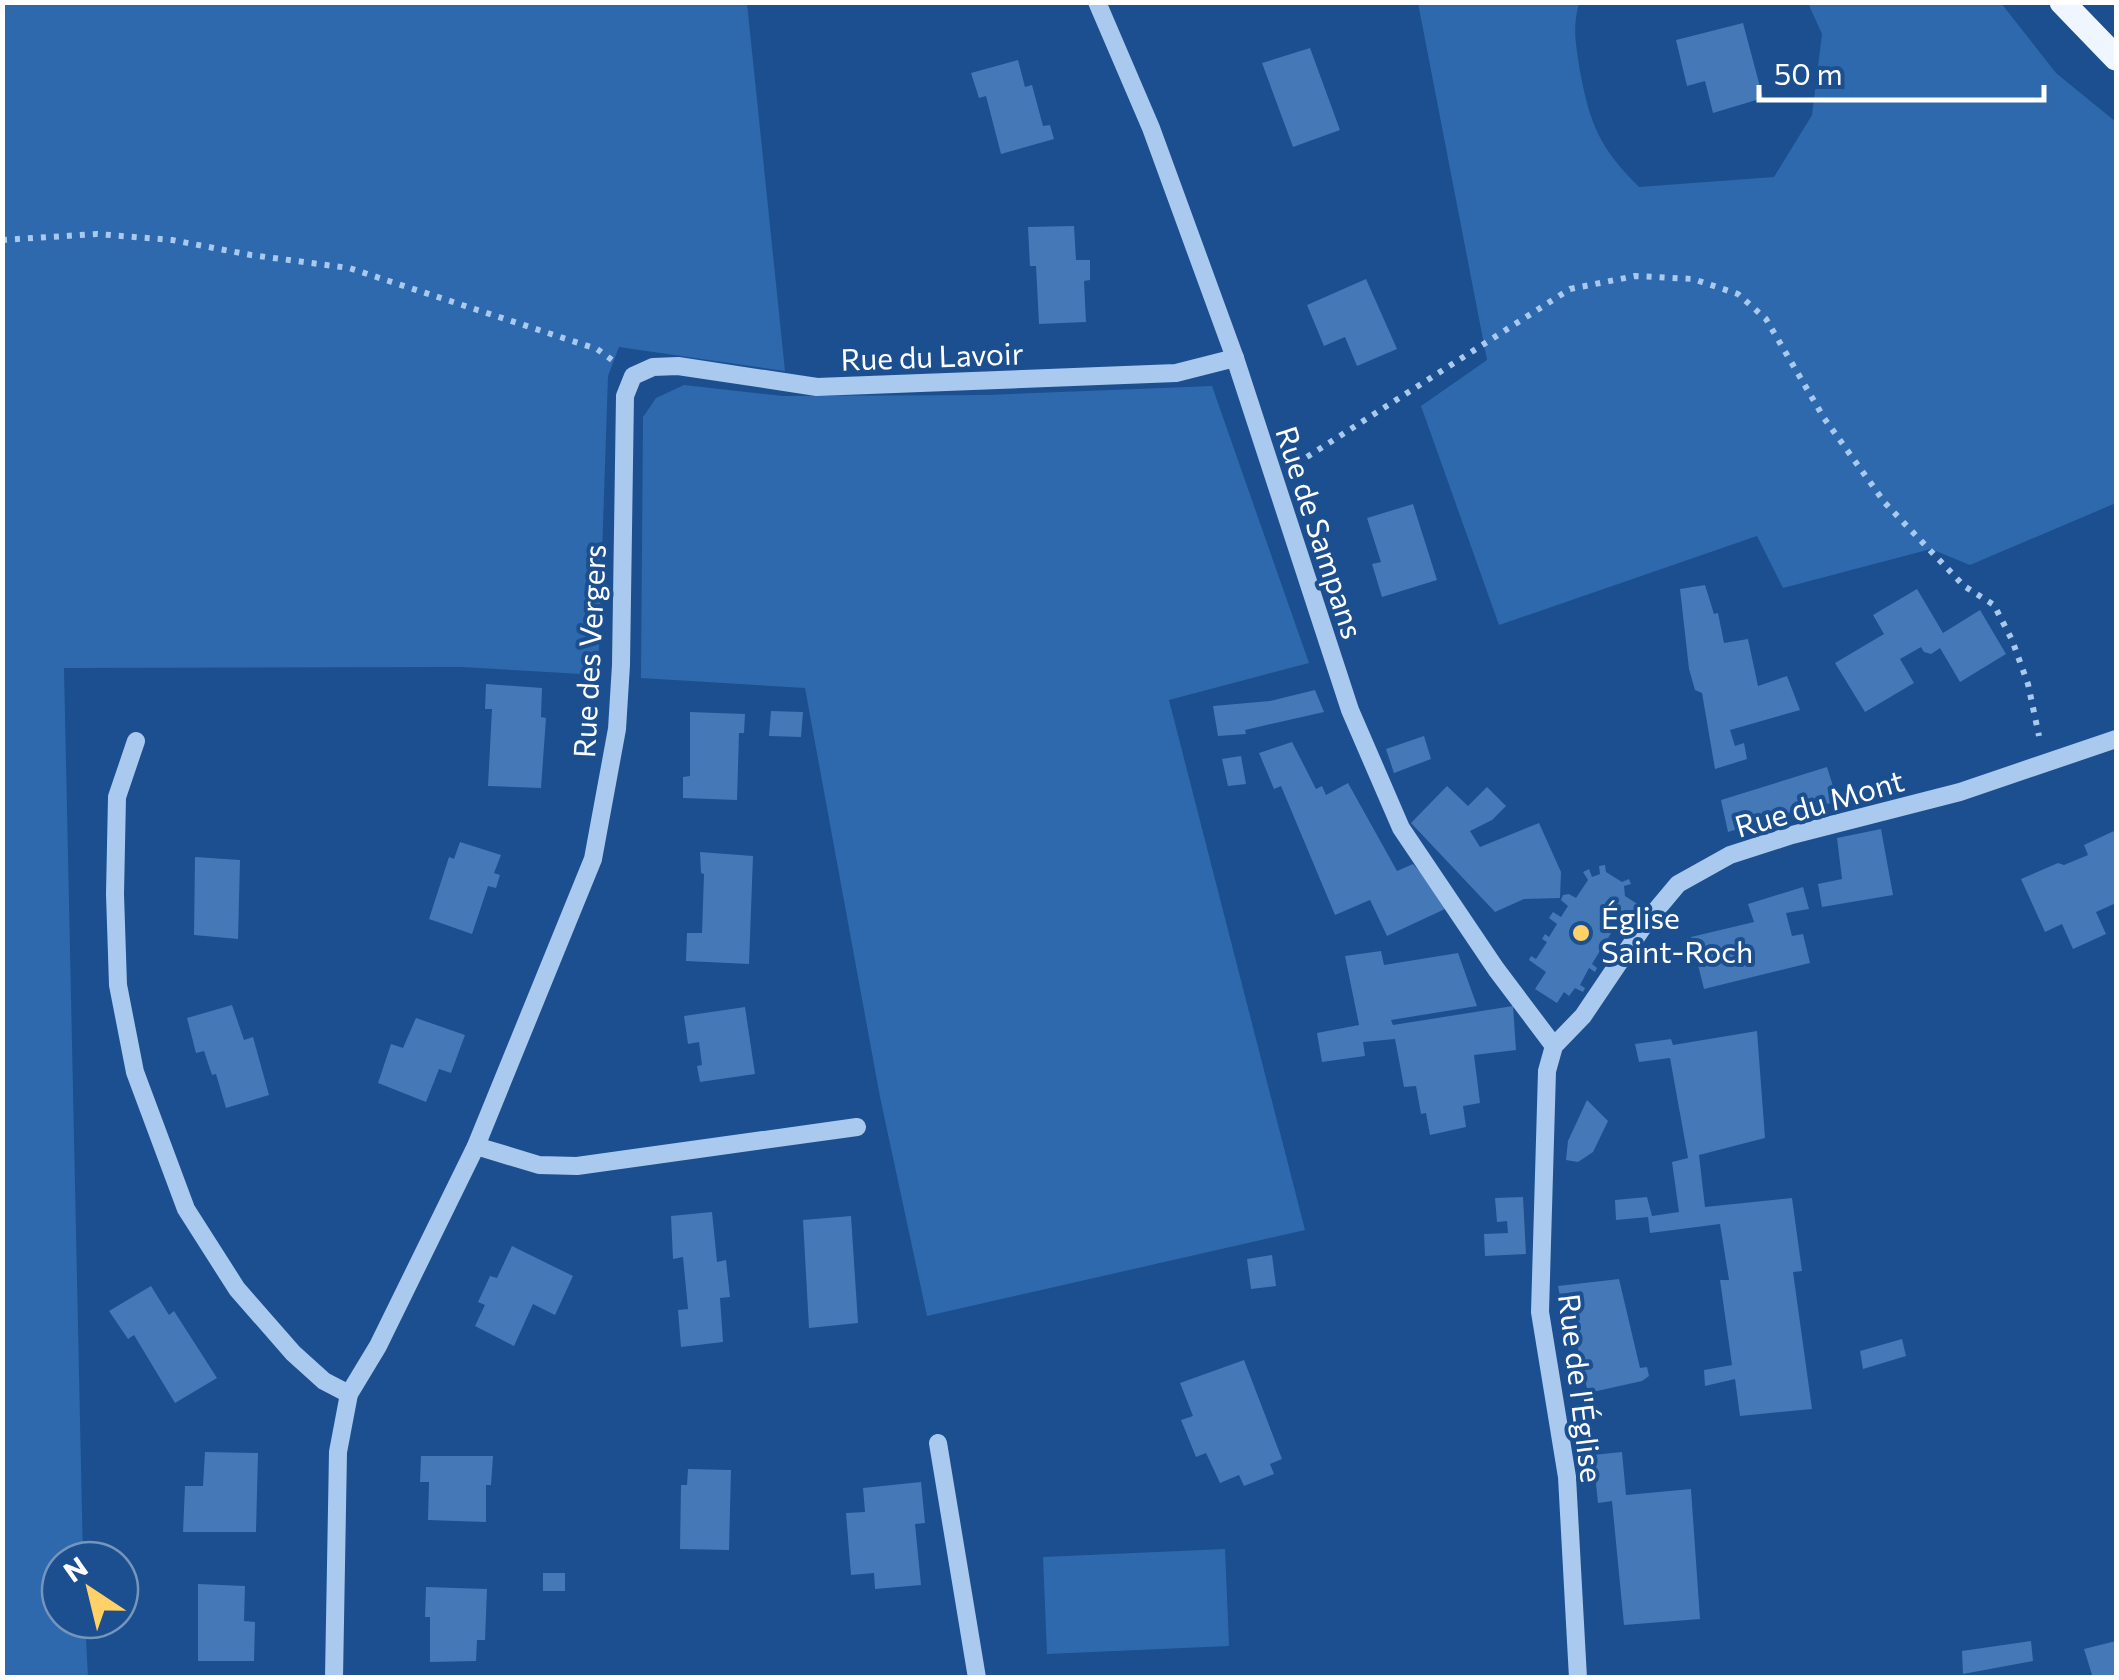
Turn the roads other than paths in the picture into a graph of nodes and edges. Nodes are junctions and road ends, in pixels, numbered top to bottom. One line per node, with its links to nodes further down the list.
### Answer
1 (1096, 2): 4 (street, Rue de Sampans)
2 (2062, 2): 3 (main road)
3 (2116, 58)
4 (1235, 358): 5 (street, Rue du Lavoir); 8 (street, Rue de Sampans)
5 (633, 376): 10 (street, Rue des Vergers)
6 (2116, 739): 8 (street, Rue du Mont)
7 (136, 742): 11 (street)
8 (1554, 1046): 15 (street, Rue de l'Église)
9 (856, 1127): 10 (street)
10 (476, 1146): 11 (street, Rue des Vergers)
11 (349, 1394): 13 (street)
12 (938, 1443): 14 (street)
13 (334, 1678)
14 (977, 1678)
15 (1578, 1678)

